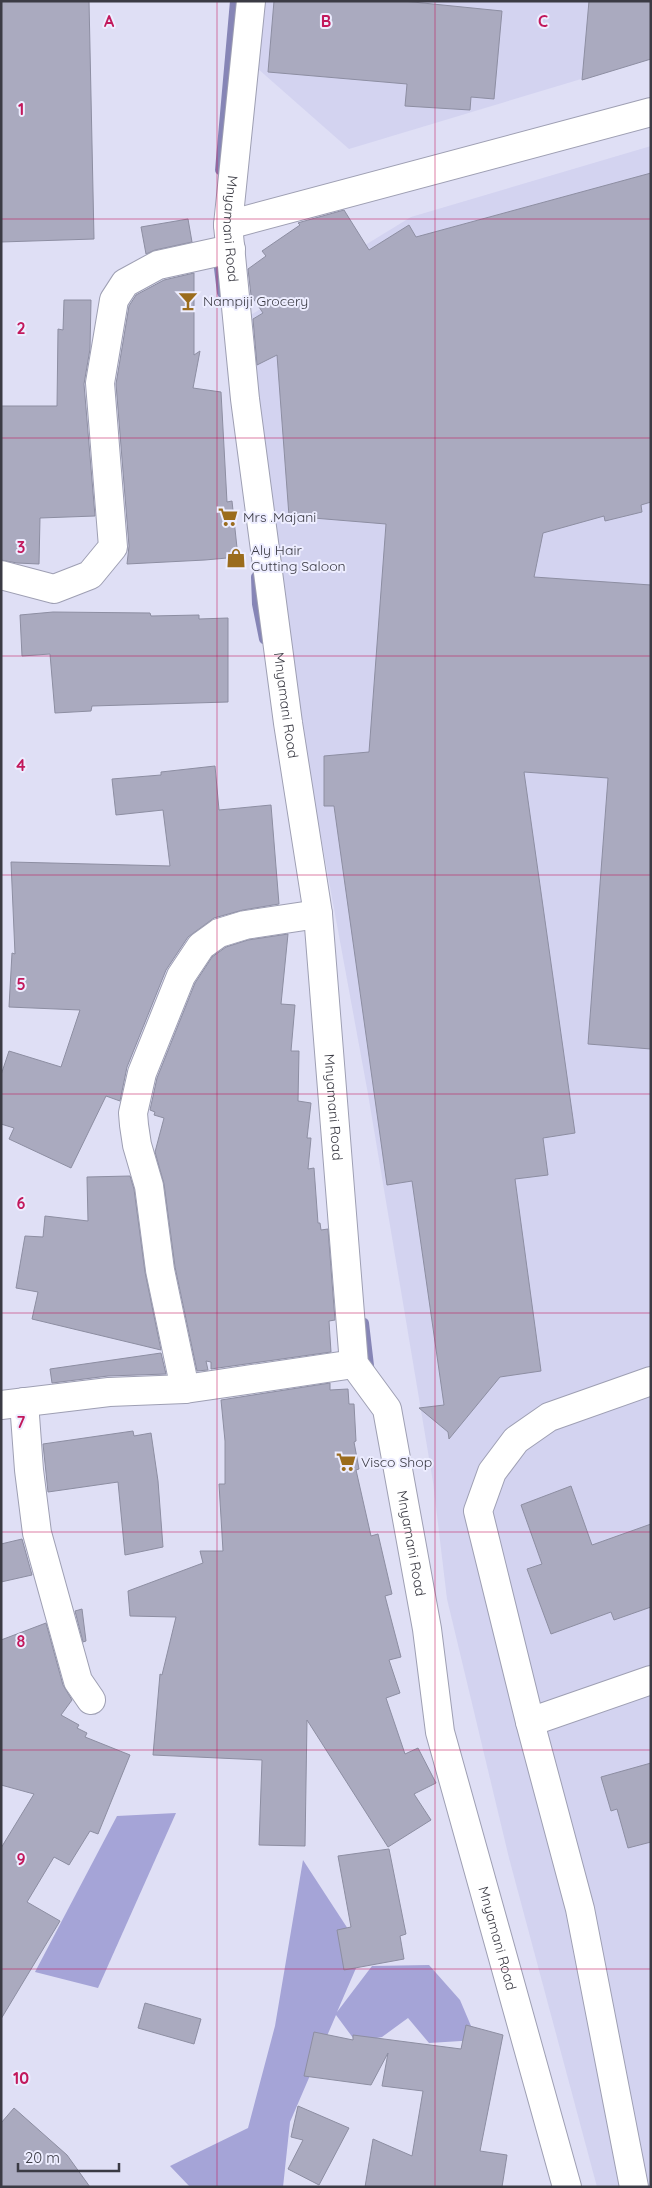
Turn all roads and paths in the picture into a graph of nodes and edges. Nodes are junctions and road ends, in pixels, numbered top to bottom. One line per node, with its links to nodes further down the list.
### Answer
1 (251, 1): 3 (street, Mnyamani Road)
2 (651, 112): 3 (street)
3 (230, 237): 4 (street); 5 (street, Mnyamani Road)
4 (1, 575)
5 (318, 914): 6 (street, Mnyamani Road); 8 (street)
6 (354, 1364): 8 (street); 13 (street, Mnyamani Road)
7 (651, 1381): 12 (street)
8 (185, 1389): 9 (street)
9 (13, 1404): 11 (street)
10 (651, 1680): 12 (street)
11 (91, 1700)
12 (530, 1722): 14 (street)
13 (567, 2187)
14 (634, 2187)

